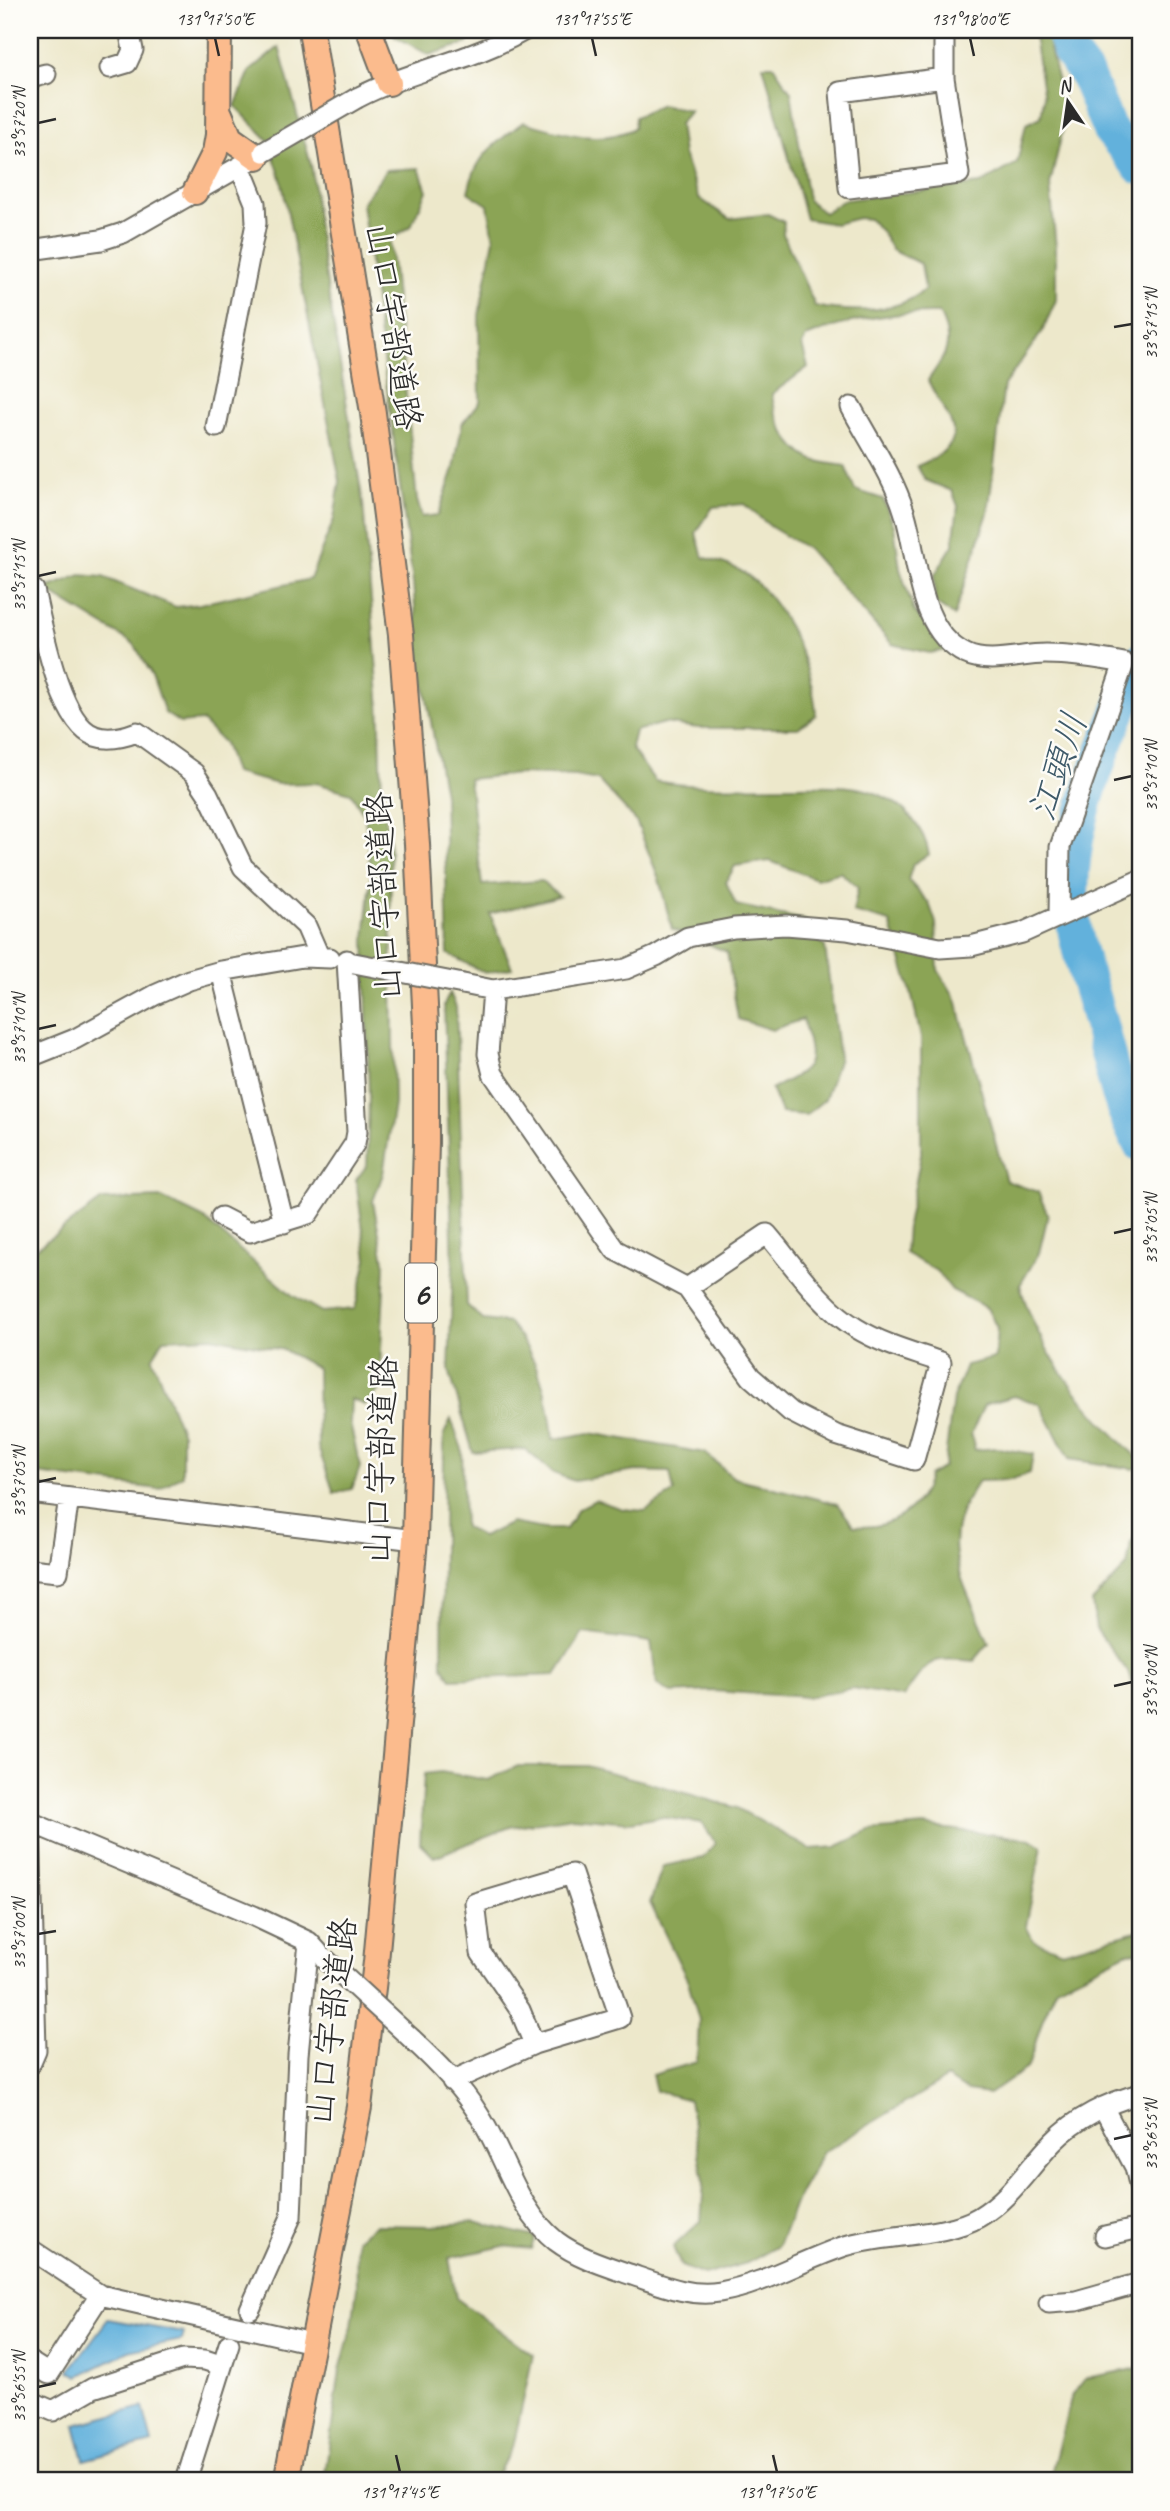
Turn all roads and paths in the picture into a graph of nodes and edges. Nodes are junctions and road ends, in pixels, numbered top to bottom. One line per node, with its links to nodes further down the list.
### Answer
1 (129, 30): 8 (street)
2 (219, 30): 12 (main road)
3 (300, 30): 11 (main road, 山口宇部道路 / 6)
4 (311, 30): 11 (main road, 山口宇部道路 / 6)
5 (369, 30): 10 (main road)
6 (525, 30): 10 (street)
7 (944, 30): 9 (street)
8 (110, 68)
9 (944, 78): 9 (street)
10 (389, 83): 13 (street, bridge)
11 (322, 102): 31 (main road, 山口宇部道路 / 6)
12 (219, 110): 13 (main road); 14 (main road)
13 (254, 158): 14 (street); 17 (street)
14 (195, 192): 15 (street)
15 (30, 250)
16 (851, 407): 20 (street)
17 (216, 427)
18 (30, 590): 21 (street)
19 (1140, 880): 20 (street)
20 (1061, 914): 24 (street)
21 (319, 956): 22 (street); 23 (street)
22 (350, 962): 24 (street, bridge); 27 (street)
23 (221, 971): 25 (street); 27 (street)
24 (493, 990): 28 (street)
25 (30, 1057)
26 (221, 1217): 27 (street)
27 (284, 1223)
28 (687, 1288): 28 (street)
29 (30, 1493): 30 (street)
30 (69, 1498): 31 (street); 32 (street)
31 (415, 1540): 49 (main road, 山口宇部道路 / 6)
32 (30, 1569)
33 (30, 1822): 34 (street); 35 (street)
34 (309, 1942): 38 (street, bridge); 48 (street)
35 (32, 1956): 37 (street)
36 (534, 2044): 36 (street); 38 (street)
37 (30, 2064)
38 (452, 2081): 40 (street)
39 (1140, 2094): 40 (street)
40 (1103, 2108): 41 (street)
41 (1140, 2189)
42 (1140, 2228): 43 (street)
43 (1105, 2236)
44 (30, 2249): 46 (street)
45 (1140, 2283): 47 (street)
46 (100, 2295): 49 (street); 51 (street)
47 (1049, 2303)
48 (250, 2309)
49 (312, 2343): 55 (main road, 山口宇部道路 / 6)
50 (229, 2344): 52 (street)
51 (30, 2361)
52 (220, 2365): 53 (street); 54 (street)
53 (30, 2401)
54 (186, 2481)
55 (286, 2481)

